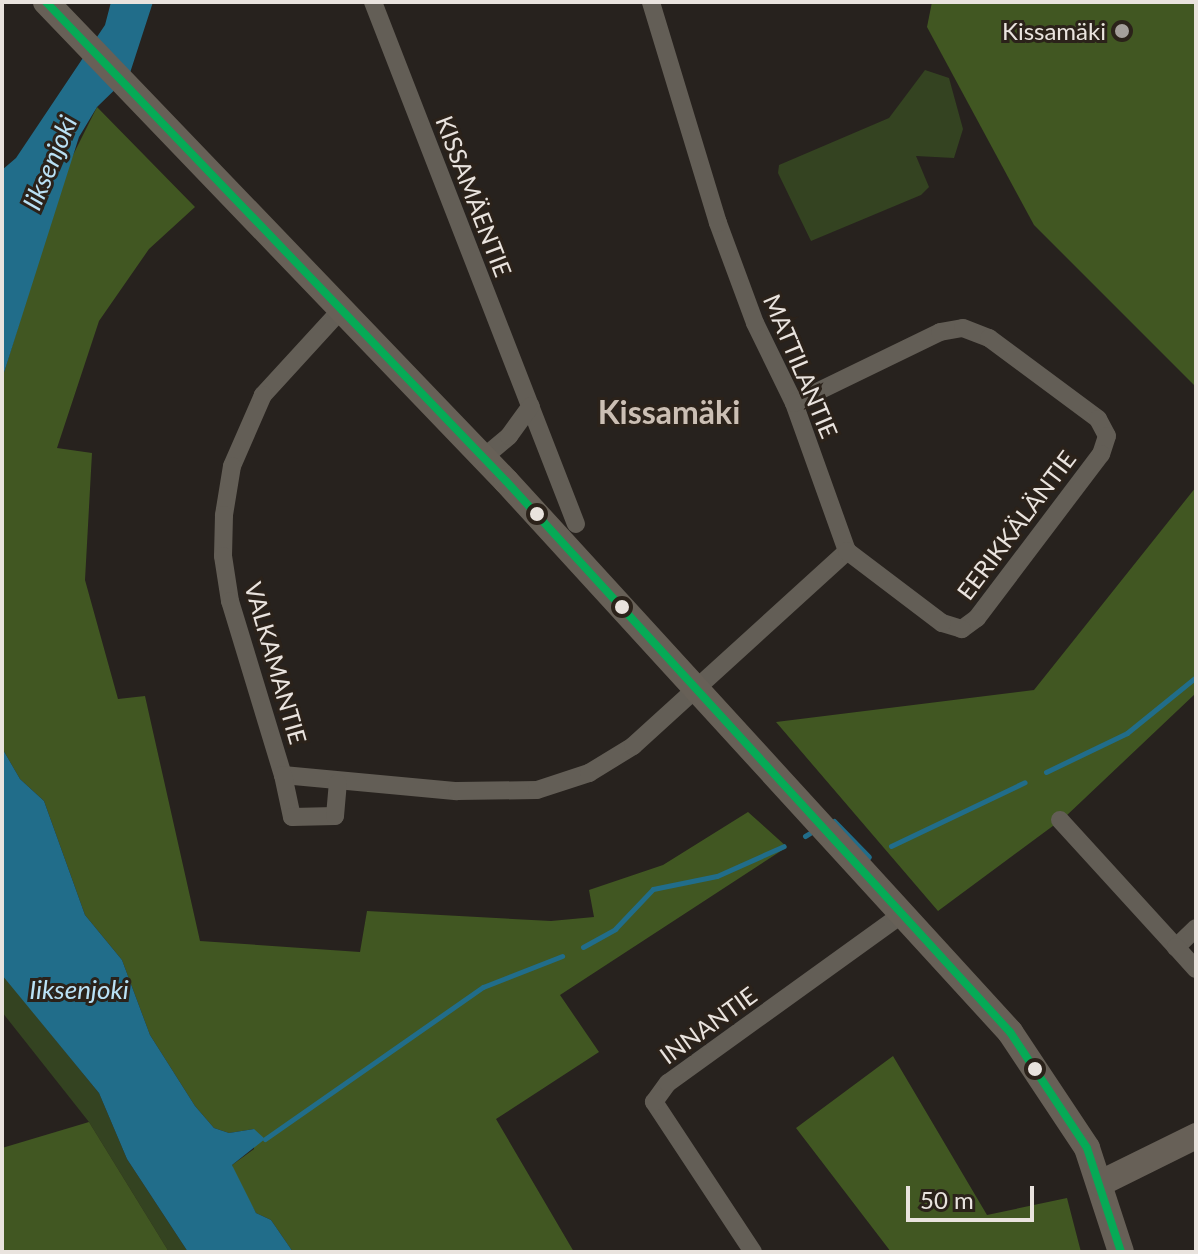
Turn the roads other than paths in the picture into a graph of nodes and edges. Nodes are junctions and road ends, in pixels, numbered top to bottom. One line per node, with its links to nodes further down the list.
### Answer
1 (46, 2): 4 (street)
2 (373, 2): 6 (street, KISSAMÄENTIE)
3 (651, 2): 5 (street, MATTILANTIE)
4 (339, 312): 7 (street); 11 (street, VALKAMANTIE)
5 (794, 403): 9 (street, MATTILANTIE); 9 (street, EERIKKÄLÄNTIE)
6 (531, 406): 7 (street); 8 (street, KISSAMÄENTIE)
7 (483, 458): 10 (street)
8 (576, 524)
9 (847, 551): 10 (street)
10 (694, 691): 12 (street, VALKAMANTIE); 14 (street)
11 (283, 775): 12 (street, VALKAMANTIE); 12 (street, VALKAMANTIE)
12 (338, 783)
13 (1060, 820): 16 (street)
14 (901, 915): 19 (street); 20 (street, INNANTIE)
15 (1196, 928): 16 (street)
16 (1176, 947): 17 (street)
17 (1196, 969)
18 (1196, 1136): 19 (street)
19 (1101, 1183): 21 (street)
20 (753, 1252)
21 (1121, 1252)

